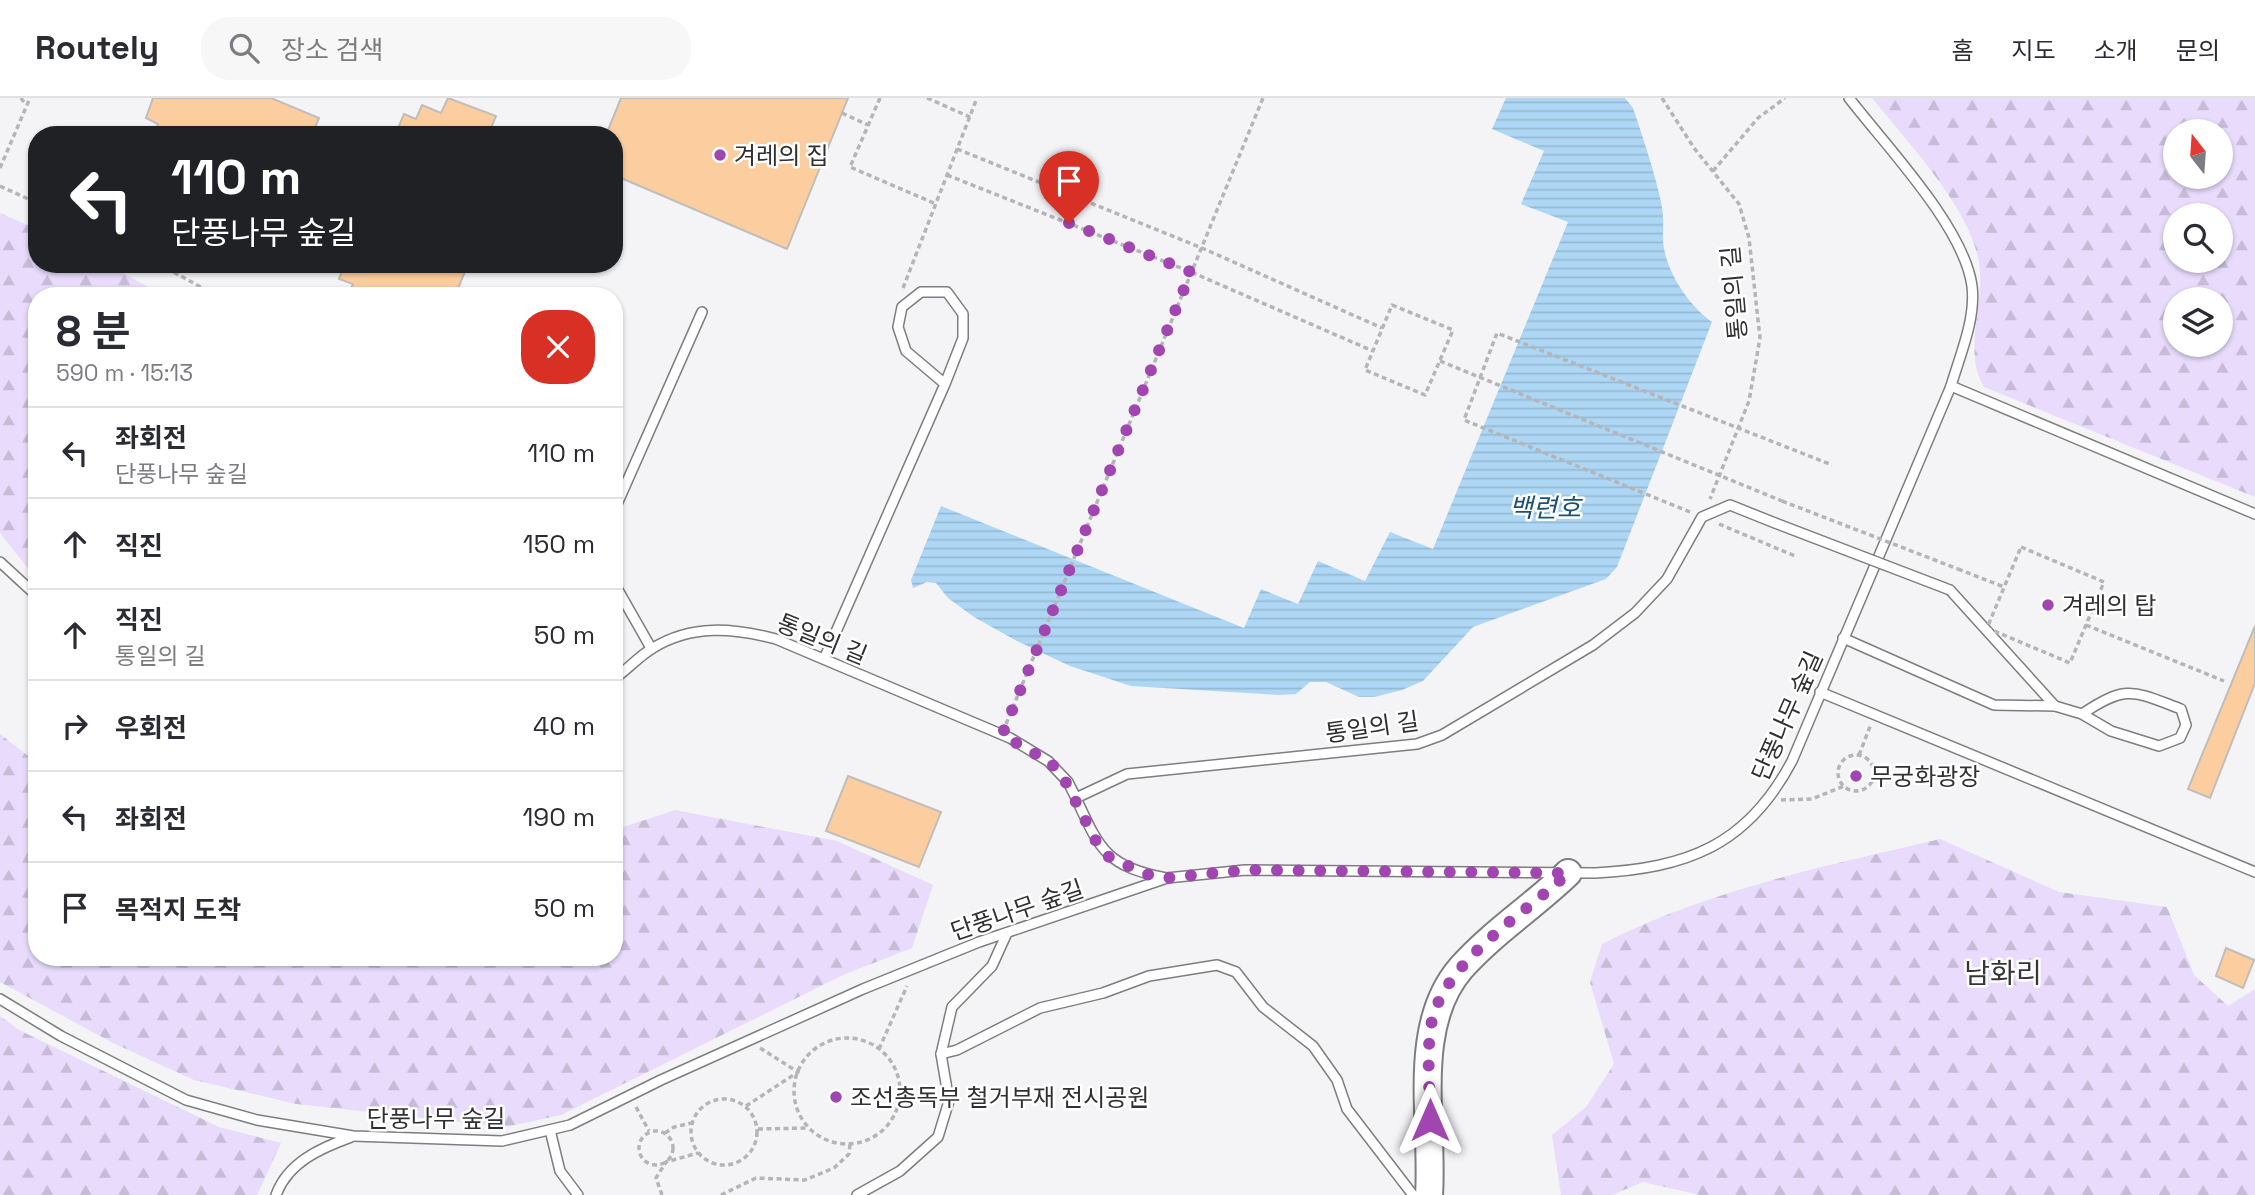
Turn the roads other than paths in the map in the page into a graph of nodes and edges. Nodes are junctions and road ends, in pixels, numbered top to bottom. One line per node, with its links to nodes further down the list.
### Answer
1 (1849, 98): 4 (lane, 단풍나무 숲길)
2 (702, 312): 5 (lane)
3 (944, 384): 3 (lane); 12 (lane)
4 (1951, 386): 6 (lane); 10 (lane, 단풍나무 숲길)
5 (623, 491)
6 (2255, 514)
7 (0, 562): 8 (lane)
8 (28, 588)
9 (623, 598): 11 (lane)
10 (1843, 638): 14 (lane, 단풍나무 숲길); 15 (lane)
11 (652, 648): 12 (lane, 통일의 길); 13 (lane, 통일의 길)
12 (824, 659): 17 (lane, 통일의 길)
13 (623, 672)
14 (1820, 692): 18 (lane); 19 (lane, 단풍나무 숲길)
15 (2055, 706): 16 (lane); 17 (lane, 통일의 길, bridge)
16 (2082, 714): 16 (lane)
17 (1076, 798): 20 (lane)
18 (2255, 872)
19 (1568, 873): 20 (lane, 단풍나무 숲길); 30 (street)
20 (1167, 878): 21 (lane, 단풍나무 숲길)
21 (1007, 933): 23 (lane); 24 (lane, 단풍나무 숲길)
22 (0, 999): 25 (lane, 단풍나무 숲길)
23 (941, 1054): 28 (lane); 29 (lane)
24 (550, 1130): 25 (lane, 단풍나무 숲길); 27 (lane)
25 (353, 1136): 26 (lane)
26 (276, 1195)
27 (578, 1195)
28 (857, 1195)
29 (1413, 1195)
30 (1429, 1195)

